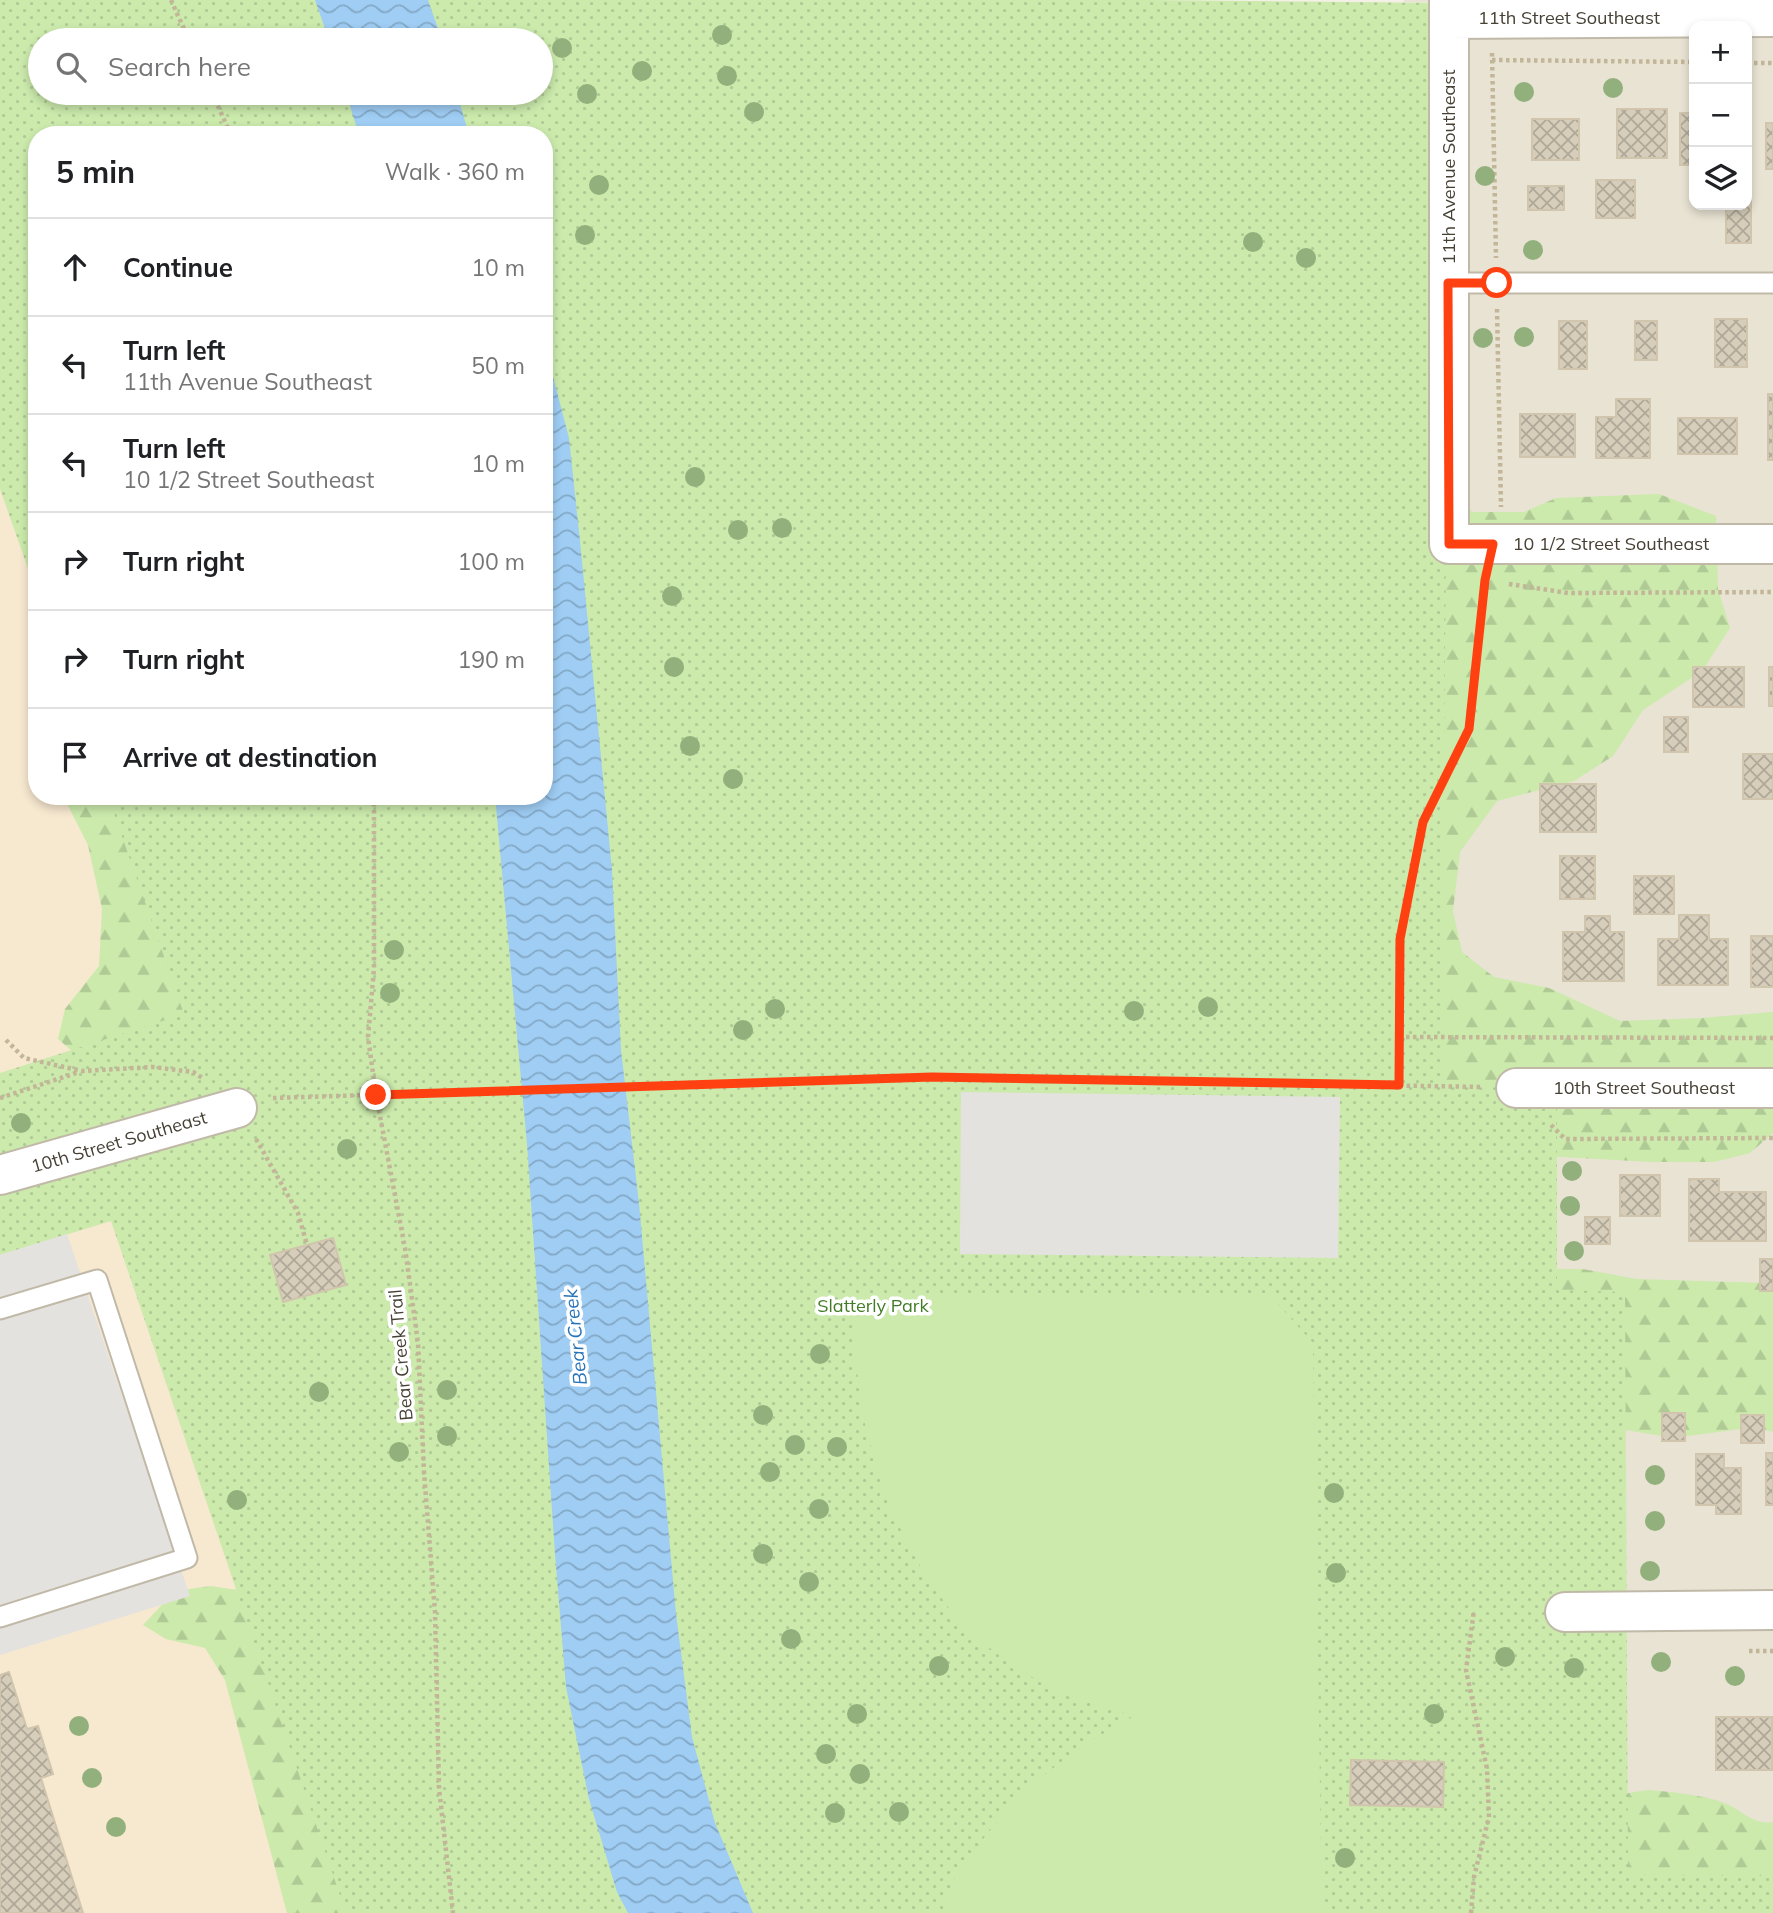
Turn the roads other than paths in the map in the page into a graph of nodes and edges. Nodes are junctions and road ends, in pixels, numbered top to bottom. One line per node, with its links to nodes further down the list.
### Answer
1 (1449, 10): 2 (street, 11th Street Southeast); 3 (street, 11th Avenue Southeast)
2 (1773, 17)
3 (1448, 283): 4 (lane); 5 (street, 11th Avenue Southeast)
4 (1773, 283)
5 (1449, 544): 6 (street, 10 1/2 Street Southeast)
6 (1773, 544)
7 (1516, 1088): 8 (street, 10th Street Southeast)
8 (1773, 1088)
9 (237, 1108): 10 (street, 10th Street Southeast)
10 (0, 1175)
11 (0, 1309): 14 (lane)
12 (1773, 1611): 13 (street)
13 (1565, 1612)
14 (0, 1617)

